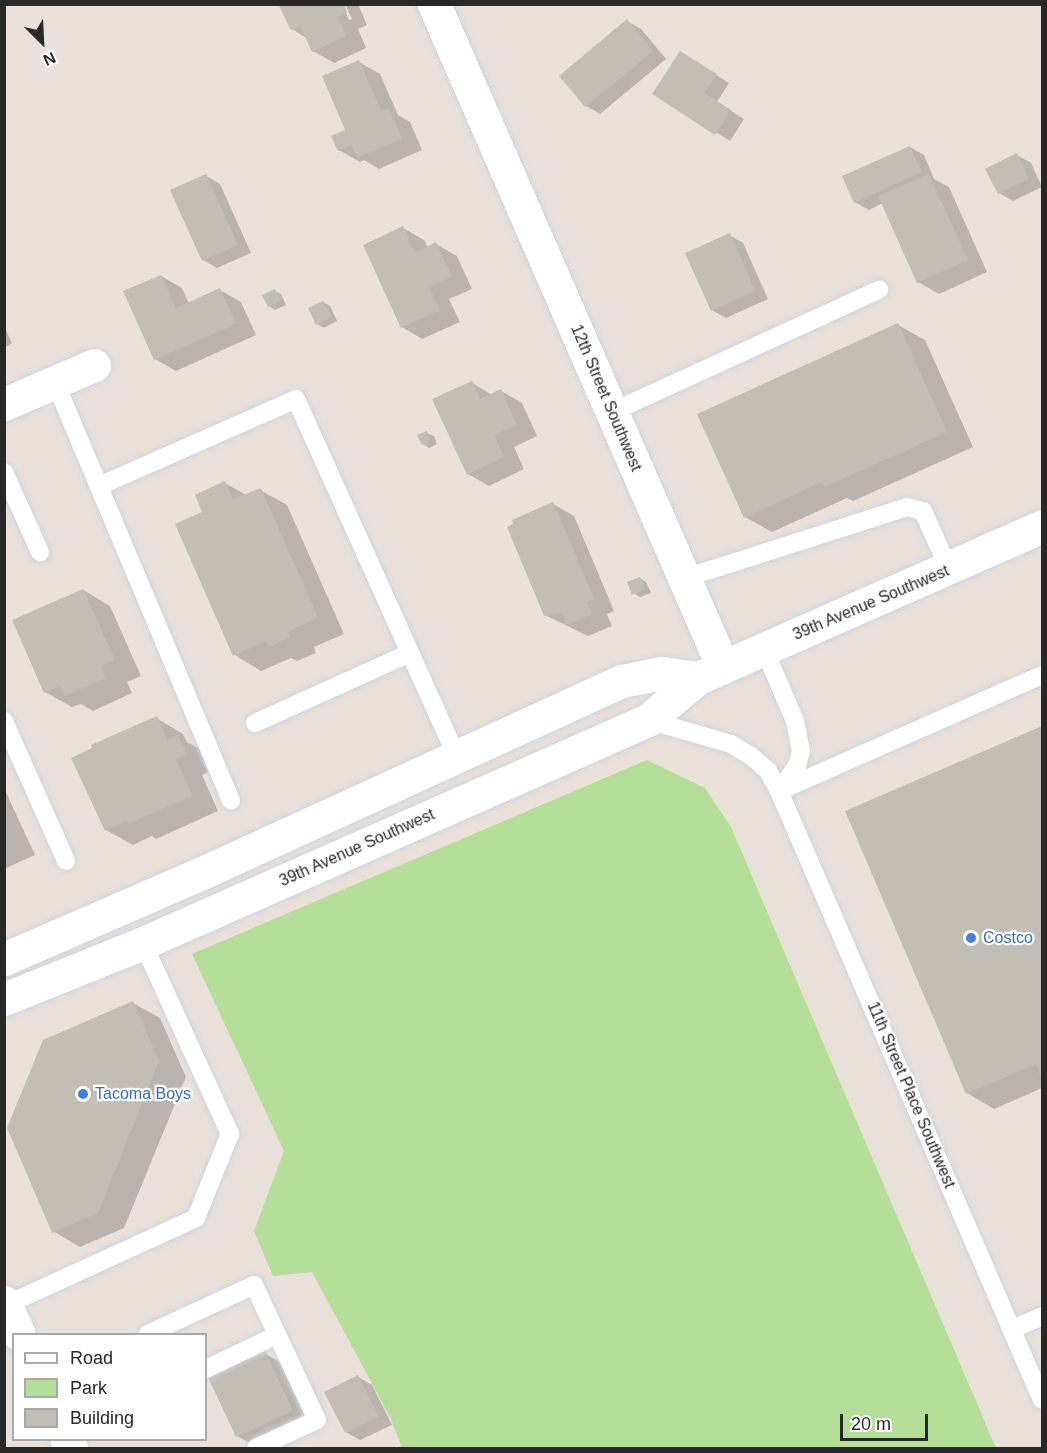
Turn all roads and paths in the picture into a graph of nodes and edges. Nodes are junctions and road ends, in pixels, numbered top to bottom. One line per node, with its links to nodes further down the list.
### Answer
1 (434, 4): 6 (main road, 12th Street Southwest)
2 (879, 290): 6 (lane)
3 (94, 365): 4 (main road)
4 (55, 382): 5 (main road); 8 (lane)
5 (4, 404)
6 (612, 412): 12 (main road, 12th Street Southwest)
7 (4, 472): 10 (lane)
8 (99, 486): 14 (lane); 22 (lane)
9 (1042, 526): 11 (main road, 39th Avenue Southwest)
10 (40, 552)
11 (949, 569): 12 (lane); 13 (main road, 39th Avenue Southwest)
12 (685, 578): 15 (main road, 12th Street Southwest)
13 (764, 649): 15 (main road, 39th Avenue Southwest); 21 (lane)
14 (410, 653): 19 (lane); 20 (lane)
15 (711, 672): 17 (main road, 39th Avenue Southwest); 20 (main road)
16 (1042, 675): 21 (lane)
17 (648, 720): 21 (lane, 11th Street Place Southwest); 24 (main road, 39th Avenue Southwest)
18 (4, 721): 23 (lane)
19 (255, 723)
20 (456, 757): 25 (main road)
21 (779, 791): 29 (lane, 11th Street Place Southwest)
22 (231, 800)
23 (66, 861)
24 (143, 943): 26 (main road, 39th Avenue Southwest); 27 (lane)
25 (4, 959)
26 (4, 999)
27 (5, 1303): 30 (main road)
28 (1042, 1316): 29 (lane)
29 (1012, 1329): 34 (lane, 11th Street Place Southwest)
30 (18, 1333)
31 (152, 1333): 32 (lane)
32 (277, 1335): 33 (lane); 35 (lane)
33 (207, 1369)
34 (1042, 1400)
35 (256, 1449)

